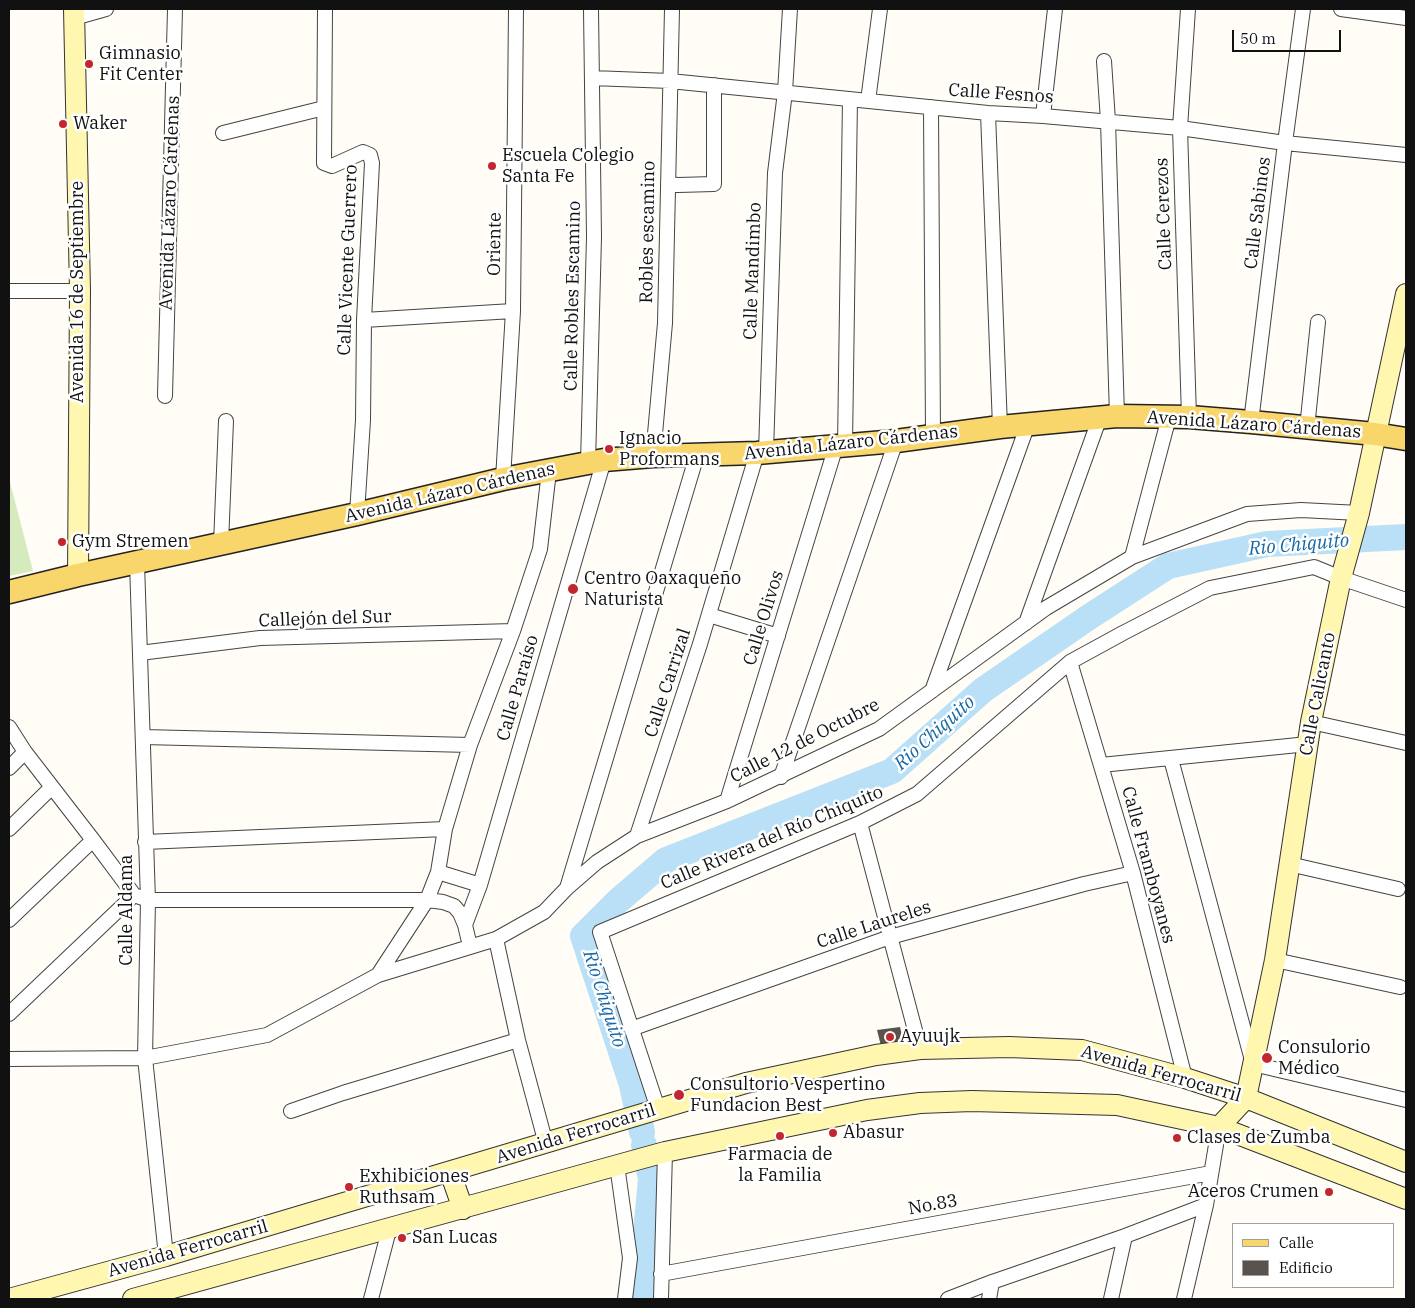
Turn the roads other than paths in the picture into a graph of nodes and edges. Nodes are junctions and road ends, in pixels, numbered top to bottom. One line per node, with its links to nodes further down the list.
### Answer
1 (106, 9): 13 (street)
2 (175, 9): 38 (street, Avenida Lázaro Cárdenas)
3 (325, 9): 23 (street, Calle Vicente Guerrero)
4 (516, 9): 35 (street, Oriente)
5 (591, 9): 16 (street, Calle Robles Escamino)
6 (672, 9): 17 (street, Robles escamino)
7 (790, 9): 19 (street)
8 (880, 9): 21 (street)
9 (1056, 9): 25 (street)
10 (1188, 9): 27 (street, Calle Cerezos)
11 (1303, 9): 29 (street, Calle Sabinos)
12 (1341, 9): 14 (street)
13 (74, 13): 33 (main road, Avenida 16 de Septiembre)
14 (1406, 18)
15 (1104, 61): 26 (street)
16 (592, 78): 17 (street, Calle Fesnos); 54 (street, Calle Robles Escamino)
17 (670, 81): 18 (street, Calle Fesnos); 31 (street, Robles escamino)
18 (714, 85): 19 (street, Calle Fesnos); 31 (street)
19 (785, 92): 20 (street, Calle Fesnos); 51 (street, Calle Mandimbo)
20 (850, 99): 21 (street, Calle Fesnos); 50 (street, Calle Olivos)
21 (868, 101): 22 (street, Calle Fesnos)
22 (932, 107): 24 (street, Calle Fesnos); 47 (street)
23 (324, 108): 28 (street); 36 (street, Calle Vicente Guerrero)
24 (988, 113): 25 (street, Calle Fesnos); 44 (street)
25 (1043, 116): 26 (street, Calle Fesnos)
26 (1108, 121): 27 (street, Calle Fesnos); 39 (street)
27 (1180, 128): 29 (street, Calle Fesnos); 40 (street, Calle Cerezos)
28 (223, 133)
29 (1285, 143): 30 (street, Calle Fesnos); 42 (street, Calle Sabinos)
30 (1406, 155)
31 (668, 184): 53 (street, Robles escamino)
32 (9, 291): 33 (street)
33 (80, 291): 62 (main road, Avenida 16 de Septiembre)
34 (1406, 294): 46 (main road, Calle Calicanto)
35 (513, 311): 36 (street); 56 (street, Oriente)
36 (364, 320): 57 (street, Calle Vicente Guerrero)
37 (1318, 322): 45 (street)
38 (165, 396)
39 (1108, 417): 40 (main road, Avenida Lázaro Cárdenas); 43 (main road, Avenida Lázaro Cárdenas); 67 (street)
40 (1179, 417): 42 (main road, Avenida Lázaro Cárdenas); 60 (street, Calle Cerezos)
41 (226, 421): 59 (street)
42 (1251, 422): 45 (main road, Avenida Lázaro Cárdenas)
43 (1028, 424): 44 (main road, Avenida Lázaro Cárdenas); 72 (street)
44 (1000, 427): 47 (main road, Avenida Lázaro Cárdenas)
45 (1307, 428): 46 (main road, Avenida Lázaro Cárdenas)
46 (1375, 434): 48 (main road, Avenida Lázaro Cárdenas); 58 (main road, Calle Calicanto)
47 (933, 436): 49 (main road, Avenida Lázaro Cárdenas)
48 (1406, 439)
49 (896, 441): 50 (main road, Avenida Lázaro Cárdenas); 83 (street)
50 (840, 446): 51 (main road, Avenida Lázaro Cárdenas); 69 (street, Calle Olivos)
51 (762, 452): 52 (main road, Avenida Lázaro Cárdenas); 66 (street, Calle Carrizal)
52 (697, 455): 53 (main road, Avenida Lázaro Cárdenas); 96 (street)
53 (653, 456): 54 (main road, Avenida Lázaro Cárdenas)
54 (596, 462): 55 (main road, Avenida Lázaro Cárdenas); 95 (street, Calle Paraíso)
55 (549, 471): 56 (main road, Avenida Lázaro Cárdenas); 68 (street, Calle 12 de Octubre)
56 (503, 479): 57 (main road, Avenida Lázaro Cárdenas)
57 (357, 514): 59 (main road, Avenida Lázaro Cárdenas)
58 (1357, 520): 60 (street, Calle 12 de Octubre); 63 (main road, Calle Calicanto)
59 (221, 544): 61 (main road, Avenida Lázaro Cárdenas)
60 (1132, 557): 67 (street, Calle 12 de Octubre)
61 (137, 563): 62 (main road, Avenida Lázaro Cárdenas); 70 (street, Calle Aldama)
62 (78, 575): 64 (main road, Avenida Lázaro Cárdenas)
63 (1341, 578): 65 (street, Calle Rivera del Río Chiquito); 71 (street, Calle Rivera del Río Chiquito); 73 (main road, Calle Calicanto)
64 (9, 592)
65 (1406, 600)
66 (709, 615): 69 (street); 89 (street, Calle Carrizal)
67 (1026, 622): 72 (street, Calle 12 de Octubre)
68 (513, 631): 70 (street, Callejón del Sur); 78 (street, Calle 12 de Octubre)
69 (778, 636): 85 (street, Calle Olivos)
70 (140, 653): 75 (street, Calle Aldama)
71 (1070, 662): 81 (street, Calle Framboyanes); 86 (street, Calle Rivera del Río Chiquito)
72 (932, 691): 83 (street, Calle 12 de Octubre)
73 (1311, 722): 76 (street); 77 (main road, Calle Calicanto)
74 (9, 727): 79 (street)
75 (143, 737): 78 (street); 91 (street, Calle Aldama)
76 (1406, 743)
77 (1308, 744): 80 (street); 92 (main road, Calle Calicanto)
78 (470, 745): 88 (street, Calle 12 de Octubre)
79 (25, 752): 82 (street); 84 (street)
80 (1171, 759): 81 (street); 114 (street)
81 (1101, 766): 94 (street, Calle Framboyanes)
82 (9, 768)
83 (781, 777): 85 (street, Calle 12 de Octubre)
84 (52, 787): 87 (street); 90 (street)
85 (727, 801): 89 (street, Calle 12 de Octubre)
86 (860, 823): 102 (street); 109 (street, Calle Rivera del Río Chiquito)
87 (9, 829)
88 (445, 829): 91 (street); 93 (street, Calle 12 de Octubre)
89 (637, 836): 96 (street, Calle 12 de Octubre)
90 (93, 840): 98 (street); 100 (street)
91 (145, 842): 98 (street, Calle Aldama)
92 (1289, 864): 97 (street); 105 (main road, Calle Calicanto)
93 (438, 872): 95 (street); 99 (street, Calle 12 de Octubre)
94 (1133, 873): 102 (street, Calle Laureles); 115 (street, Calle Framboyanes)
95 (480, 885): 101 (street, Calle Paraíso)
96 (567, 888): 103 (street, Calle 12 de Octubre)
97 (1398, 889)
98 (141, 898): 99 (street); 108 (street); 112 (street, Calle Aldama)
99 (427, 900): 101 (street); 106 (street, Calle 12 de Octubre)
100 (9, 920)
101 (465, 925): 104 (street)
102 (890, 937): 109 (street, Calle Laureles); 111 (street)
103 (496, 939): 104 (street, Calle 12 de Octubre); 110 (street)
104 (470, 946): 106 (street, Calle 12 de Octubre)
105 (1275, 960): 107 (street); 114 (main road, Calle Calicanto)
106 (378, 975): 112 (street, Calle 12 de Octubre)
107 (1400, 987)
108 (9, 1014)
109 (631, 1029): 119 (street)
110 (518, 1040): 118 (street); 121 (street)
111 (920, 1050): 115 (main road, Avenida Ferrocarril); 119 (main road, Avenida Ferrocarril)
112 (145, 1058): 113 (street, Calle 12 de Octubre); 132 (street, Calle Aldama)
113 (9, 1059)
114 (1252, 1064): 116 (main road, Calle Calicanto); 117 (street)
115 (1185, 1078): 116 (main road, Avenida Ferrocarril)
116 (1246, 1098): 120 (main road); 123 (main road, Avenida Ferrocarril)
117 (1406, 1100)
118 (291, 1111)
119 (653, 1111): 121 (main road, Avenida Ferrocarril)
120 (1219, 1127): 122 (main road, Avenida Ferrocarril); 126 (street); 127 (main road, Avenida Ferrocarril)
121 (546, 1144): 125 (main road, Avenida Ferrocarril)
122 (660, 1154): 124 (main road, Avenida Ferrocarril); 133 (street)
123 (1406, 1162)
124 (623, 1164): 129 (main road, Avenida Ferrocarril); 138 (street)
125 (450, 1172): 129 (main road); 132 (main road, Avenida Ferrocarril)
126 (1211, 1173): 128 (street); 133 (street, No.83)
127 (1406, 1199)
128 (1206, 1205): 131 (street); 143 (street)
129 (463, 1209): 130 (main road, Avenida Ferrocarril)
130 (389, 1230): 135 (main road, Avenida Ferrocarril); 137 (street)
131 (1125, 1236): 134 (street); 142 (street)
132 (166, 1256): 136 (main road, Avenida Ferrocarril)
133 (661, 1274): 139 (street)
134 (992, 1282): 140 (street); 141 (street)
135 (143, 1298)
136 (9, 1299)
137 (371, 1299)
138 (624, 1299)
139 (661, 1299)
140 (948, 1299)
141 (989, 1299)
142 (1111, 1299)
143 (1184, 1299)

